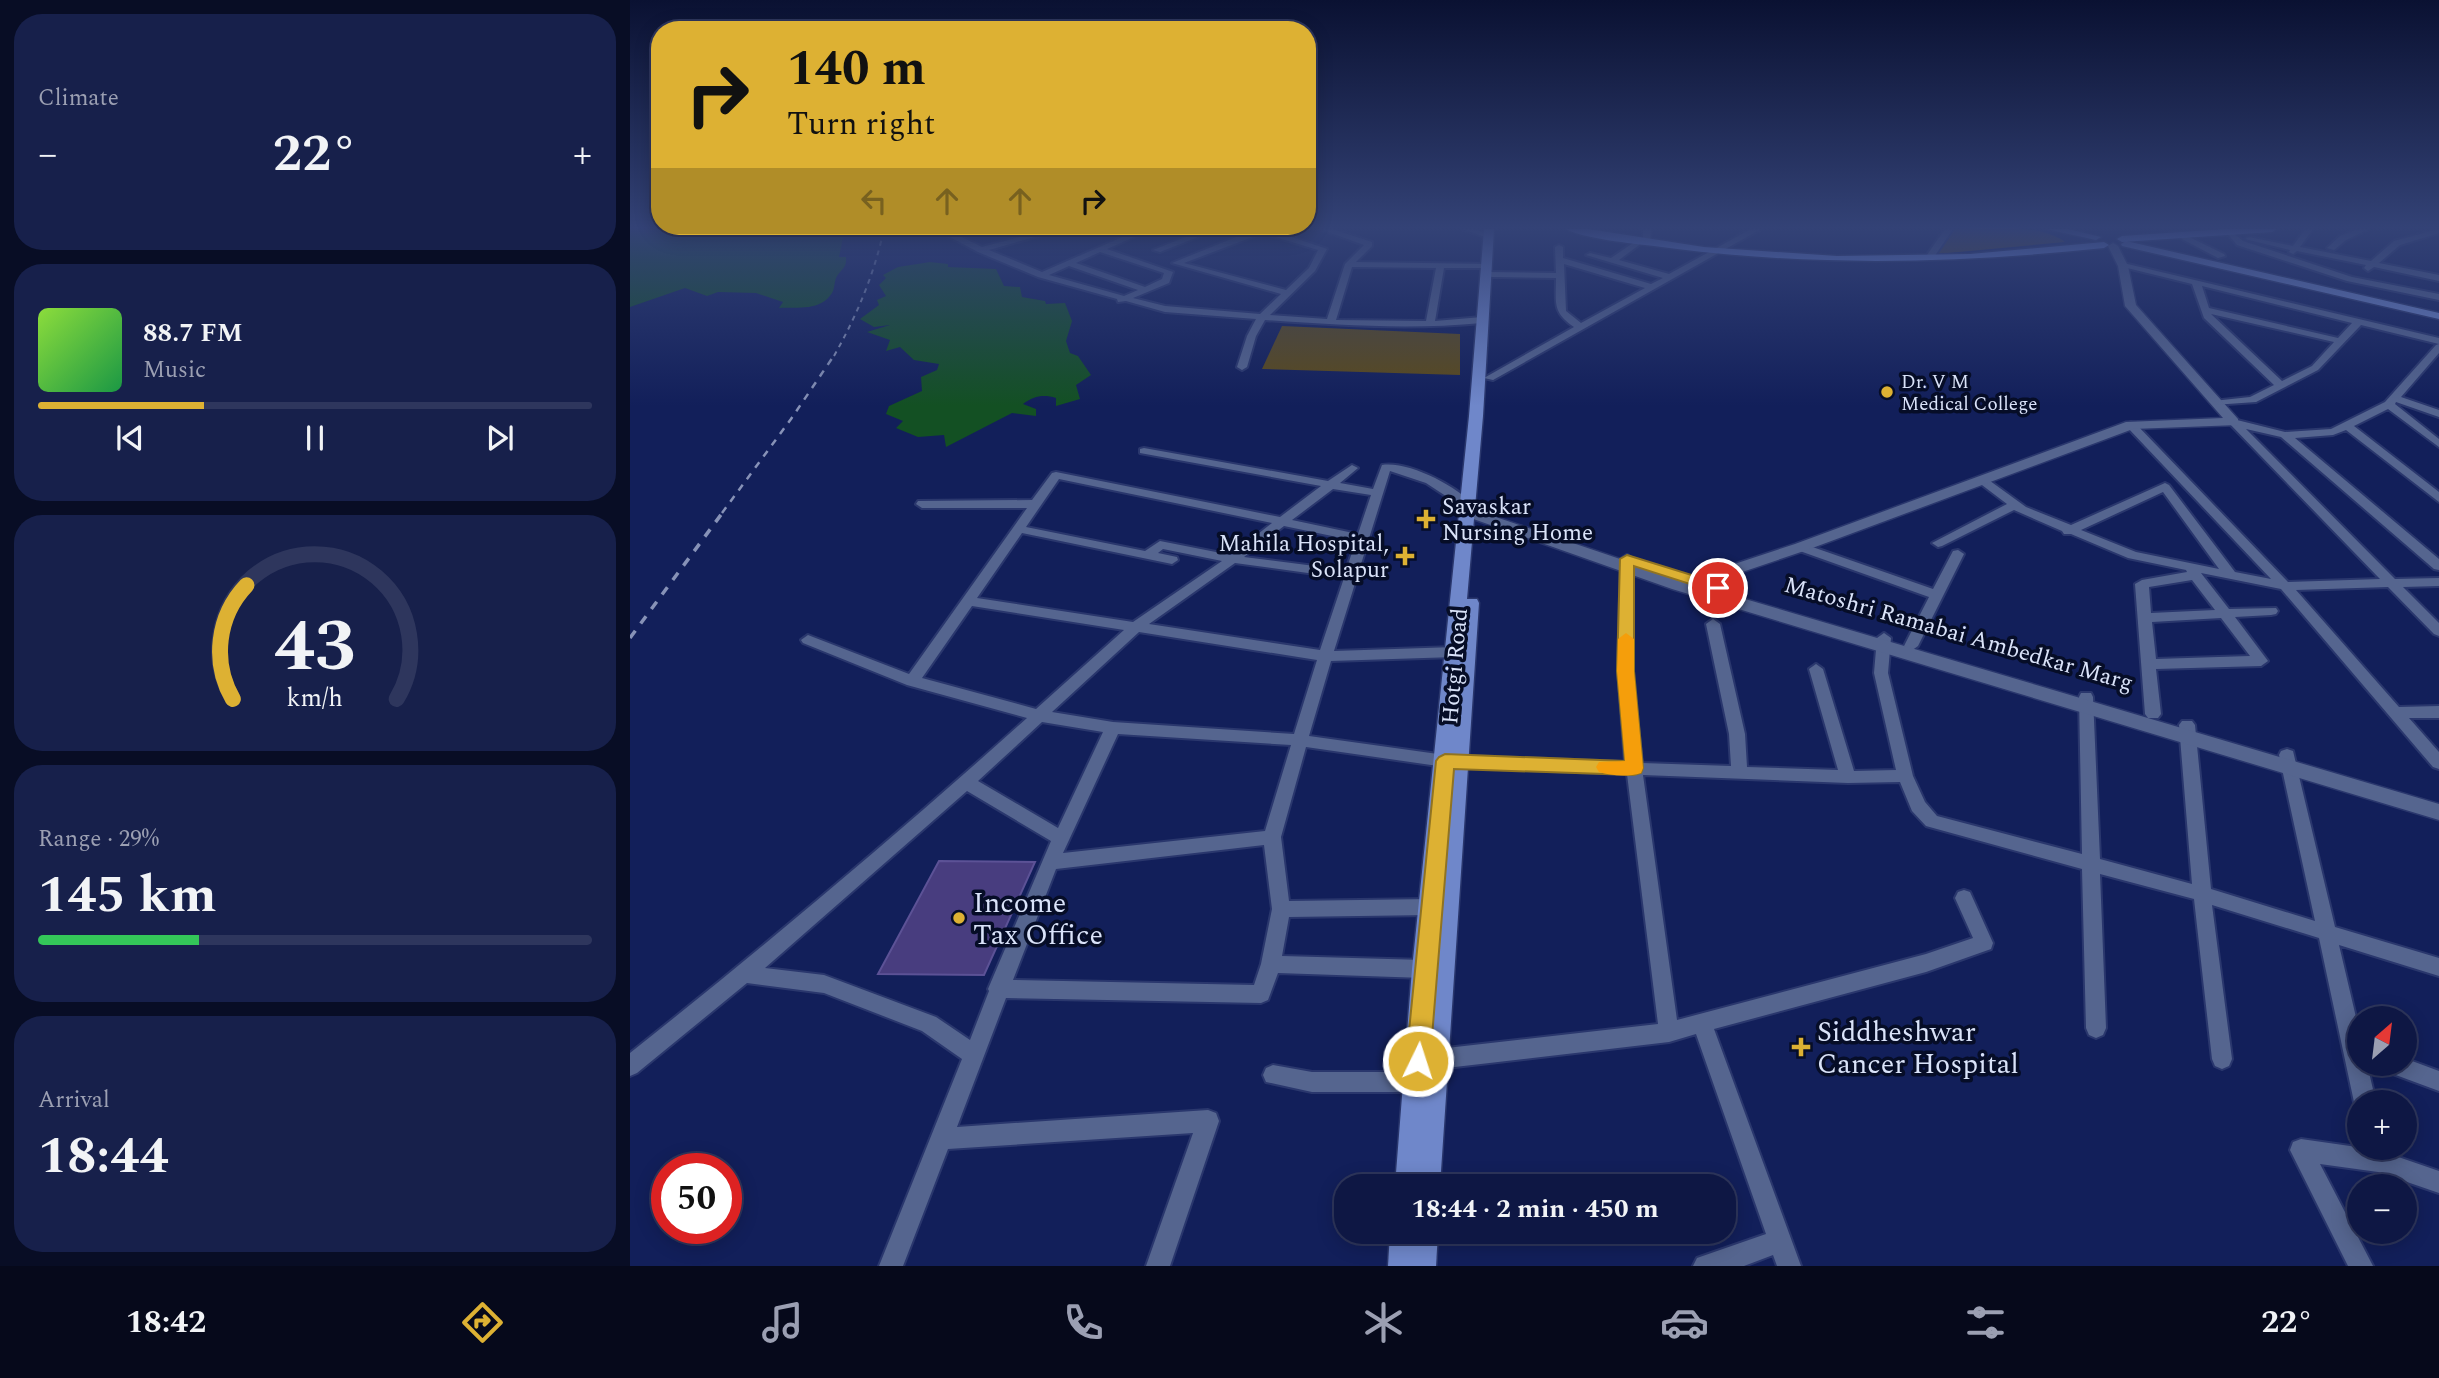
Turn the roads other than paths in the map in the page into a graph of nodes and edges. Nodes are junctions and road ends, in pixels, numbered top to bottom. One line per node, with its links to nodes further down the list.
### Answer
1 (1083, 288): 18 (street)
2 (1269, 288): 16 (street)
3 (1292, 288): 16 (street)
4 (1341, 288): 24 (street)
5 (1436, 288): 25 (street)
6 (1486, 288): 22 (main road, Hotgi Road)
7 (1489, 288): 31 (main road, Hotgi Road)
8 (1561, 288): 26 (street)
9 (1649, 288): 26 (street)
10 (2127, 288): 34 (street)
11 (2198, 288): 19 (street)
12 (2221, 288): 23 (street)
13 (2314, 288): 20 (main road)
14 (2395, 288): 17 (street)
15 (1144, 289): 18 (street)
16 (1287, 293): 21 (street)
17 (2439, 297)
18 (1121, 300): 21 (street)
19 (2205, 310): 27 (street); 32 (street)
20 (2439, 316)
21 (1261, 318): 24 (street); 30 (street)
22 (1482, 320): 25 (street); 50 (main road, Hotgi Road)
23 (2359, 321): 27 (street); 28 (street)
24 (1330, 323): 25 (street)
25 (1430, 324)
26 (1580, 327): 31 (street)
27 (2340, 341): 32 (street)
28 (2439, 341)
29 (2439, 347): 33 (street)
30 (1242, 367)
31 (1489, 377): 50 (main road, Hotgi Road)
32 (2280, 385): 34 (street)
33 (2392, 401): 35 (street); 38 (street); 40 (street)
34 (2217, 403): 36 (street)
35 (2439, 414)
36 (2233, 422): 37 (street); 39 (street); 68 (street)
37 (2131, 425): 43 (street); 69 (street)
38 (2346, 425): 39 (street); 46 (street)
39 (2284, 435): 62 (street)
40 (2439, 444)
41 (1144, 451): 44 (street)
42 (1352, 468): 44 (street)
43 (1982, 480): 49 (street); 56 (street)
44 (1331, 485): 45 (street); 51 (street)
45 (1377, 493): 50 (street); 54 (street)
46 (2439, 498)
47 (922, 503): 48 (street)
48 (1037, 504): 51 (street); 52 (street)
49 (2015, 505): 53 (street); 55 (street)
50 (1473, 510): 61 (street); 81 (main road, Hotgi Road); 95 (main road, Hotgi Road)
51 (1282, 522): 54 (street); 59 (street)
52 (1020, 528): 58 (street); 71 (street)
53 (2068, 531): 63 (street); 65 (street)
54 (1361, 538): 64 (street)
55 (1938, 543)
56 (1801, 547): 66 (street); 70 (street)
57 (1958, 554): 70 (street)
58 (1148, 555): 59 (street); 60 (street)
59 (1234, 559): 64 (street); 76 (street)
60 (1172, 560)
61 (1627, 564): 66 (street, Matoshri Ramabai Ambedkar Marg); 79 (street); 97 (street)
62 (2439, 566)
63 (2192, 571): 65 (street); 73 (street); 74 (street)
64 (1350, 575): 82 (street)
65 (2231, 575): 69 (street)
66 (1698, 582): 79 (street, Matoshri Ramabai Ambedkar Marg)
67 (2439, 582): 68 (street)
68 (2393, 583): 69 (street); 77 (street)
69 (2285, 586): 88 (street)
70 (1937, 595): 80 (street)
71 (968, 601): 76 (street); 85 (street)
72 (2271, 611): 73 (street)
73 (2225, 614): 74 (street); 83 (street)
74 (2145, 618): 83 (street)
75 (1713, 624): 98 (street)
76 (1138, 625): 82 (street); 90 (street)
77 (2439, 631)
78 (808, 640): 85 (street)
79 (1884, 642): 80 (street, Matoshri Ramabai Ambedkar Marg); 86 (street); 99 (street)
80 (1911, 646): 86 (street, Matoshri Ramabai Ambedkar Marg)
81 (1455, 652): 82 (street); 95 (main road, Hotgi Road)
82 (1325, 656): 93 (street)
83 (2148, 664): 89 (street)
84 (1816, 669): 100 (street)
85 (912, 681): 90 (street)
86 (2086, 701): 89 (street, Matoshri Ramabai Ambedkar Marg); 92 (street); 107 (street)
87 (2439, 712): 88 (street)
88 (2395, 713): 96 (street)
89 (2153, 714): 92 (street, Matoshri Ramabai Ambedkar Marg)
90 (1041, 716): 91 (street); 101 (street)
91 (1113, 728): 93 (street); 105 (street)
92 (2187, 730): 94 (street); 108 (street)
93 (1299, 740): 95 (street); 104 (street)
94 (2288, 761): 102 (street); 103 (street); 112 (street)
95 (1452, 762): 97 (street); 110 (main road, Hotgi Road); 125 (main road, Hotgi Road)
96 (2439, 763)
97 (1634, 768): 98 (street); 121 (street)
98 (1739, 773): 100 (street)
99 (1905, 776): 100 (street); 107 (street)
100 (1848, 777)
101 (966, 782): 105 (street); 116 (street)
102 (2439, 801)
103 (2439, 813)
104 (1272, 837): 106 (street); 111 (street)
105 (1061, 838): 106 (street)
106 (1050, 862): 117 (street)
107 (2092, 865): 108 (street); 120 (street)
108 (2202, 894): 112 (street); 123 (street)
109 (1964, 898): 119 (street)
110 (1430, 907): 111 (street); 115 (main road, Hotgi Road)
111 (1281, 909): 113 (street)
112 (2326, 932): 114 (street); 118 (street)
113 (1271, 964): 115 (street); 117 (street)
114 (2439, 967)
115 (1424, 969): 125 (main road, Hotgi Road)
116 (744, 974): 122 (street); 124 (street)
117 (998, 989): 122 (street)
118 (2347, 1015)
119 (1702, 1024): 121 (street); 135 (street)
120 (2096, 1028)
121 (1668, 1032): 125 (street)
122 (973, 1055): 129 (street)
123 (2222, 1059)
124 (630, 1066)
125 (1423, 1067): 127 (street); 132 (main road, Hotgi Road); 133 (main road, Hotgi Road)
126 (2417, 1073): 128 (street)
127 (1273, 1075)
128 (2439, 1081)
129 (940, 1139): 138 (street); 139 (street)
130 (2347, 1152): 144 (street)
131 (2390, 1160): 134 (street)
132 (1410, 1174)
133 (1426, 1174)
134 (2439, 1182)
135 (1780, 1241): 142 (street); 143 (street)
136 (1404, 1244): 140 (main road)
137 (1422, 1244): 141 (main road)
138 (891, 1266)
139 (1158, 1266)
140 (1403, 1266)
141 (1421, 1266)
142 (1704, 1266)
143 (1789, 1266)
144 (2361, 1266)

